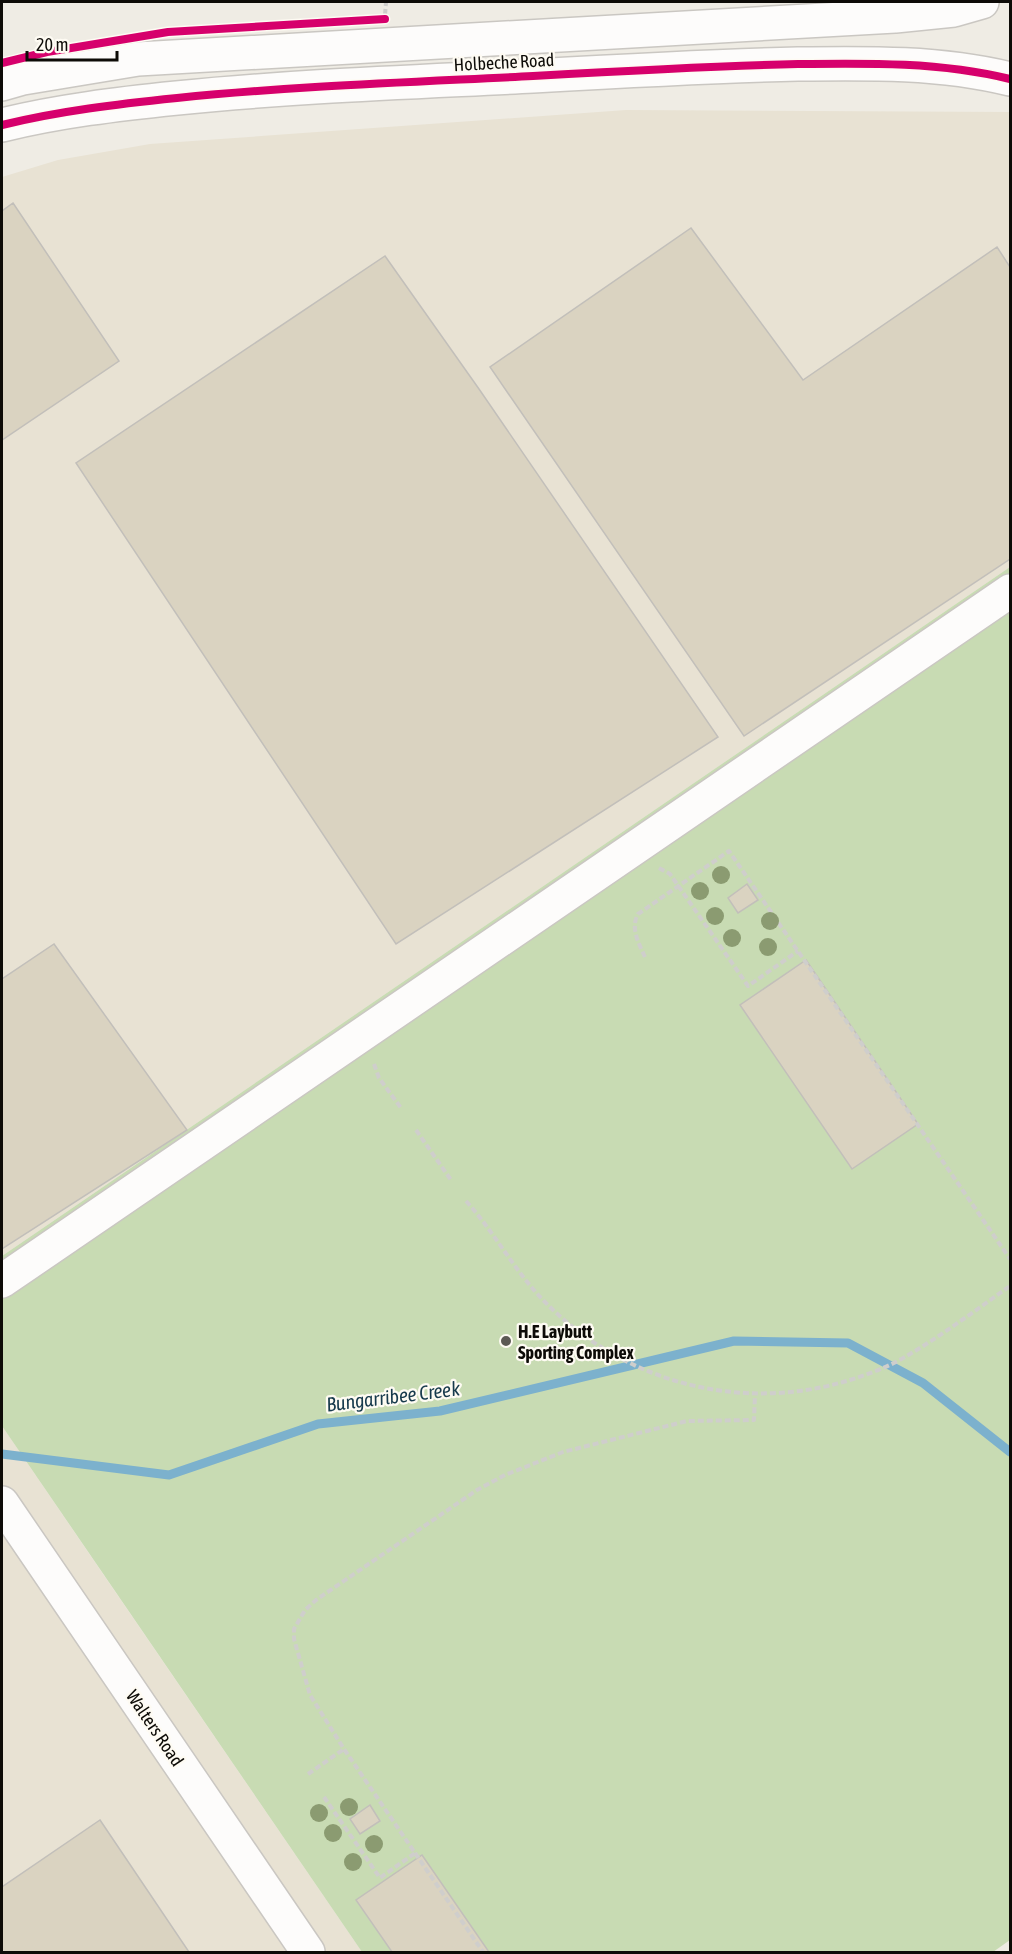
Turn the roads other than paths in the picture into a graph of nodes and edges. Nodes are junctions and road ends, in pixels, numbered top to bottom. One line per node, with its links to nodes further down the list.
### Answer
1 (982, 2): 3 (street, Holbeche Road)
2 (1011, 79): 4 (street, Holbeche Road)
3 (2, 84)
4 (2, 125)
5 (1011, 591): 6 (street)
6 (2, 1281)
7 (2, 1503): 8 (street, Walters Road)
8 (308, 1953)

